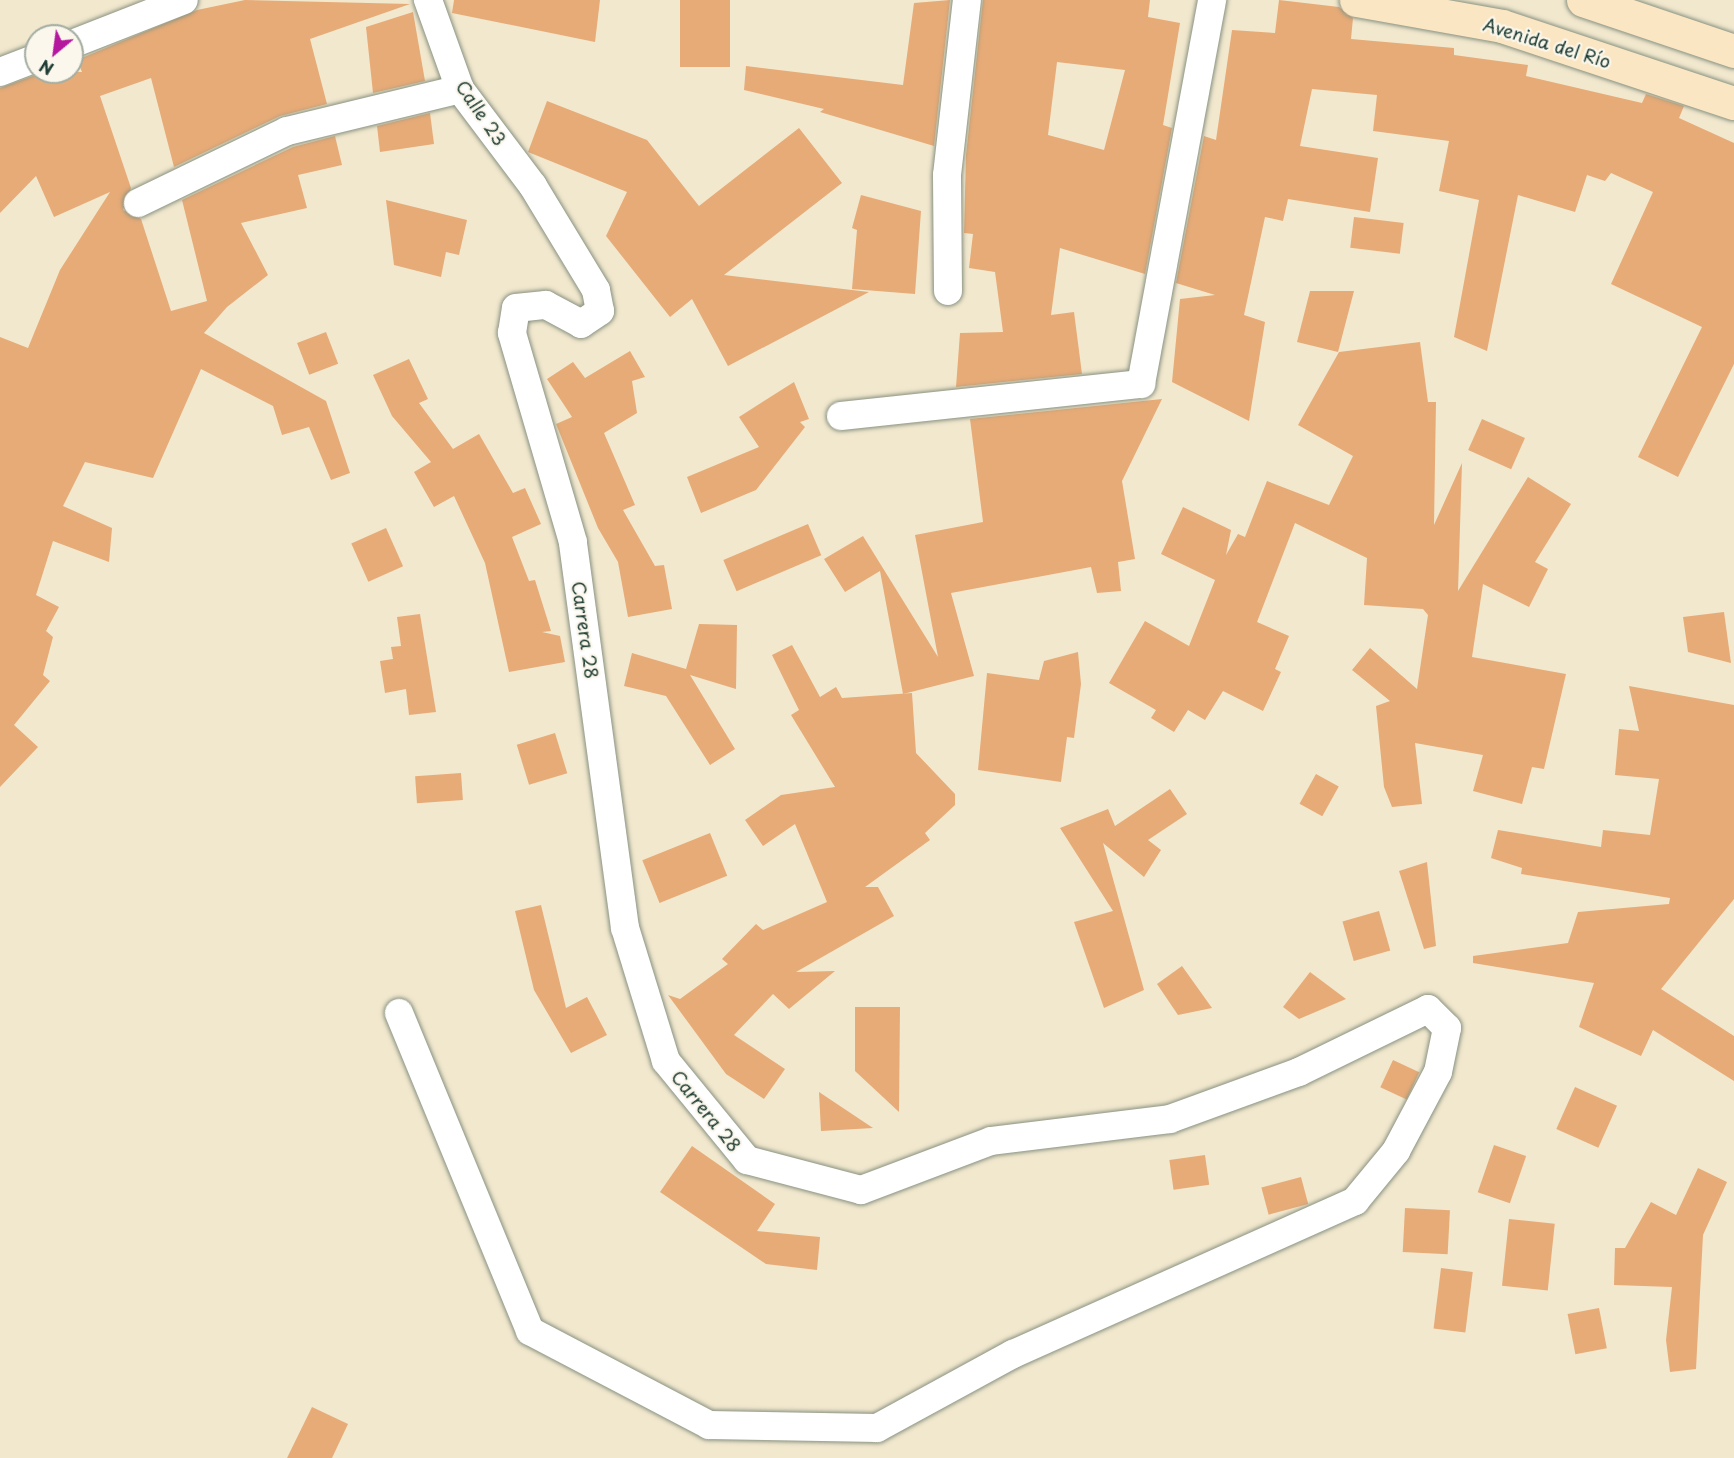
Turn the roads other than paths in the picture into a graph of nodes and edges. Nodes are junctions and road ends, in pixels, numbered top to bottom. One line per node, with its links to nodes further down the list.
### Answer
1 (184, 0): 7 (street)
2 (428, 0): 11 (street, Calle 23)
3 (967, 0): 15 (street)
4 (1212, 0): 16 (street)
5 (1356, 0): 12 (main road, Avenida del Río)
6 (1598, 2): 8 (main road)
7 (84, 39)
8 (1734, 51)
9 (24, 63): 10 (street)
10 (0, 72)
11 (460, 88): 13 (street, Calle 23); 14 (street)
12 (1734, 103)
13 (533, 186): 17 (street, Carrera 28)
14 (138, 202)
15 (948, 291)
16 (841, 416)
17 (399, 1013)

